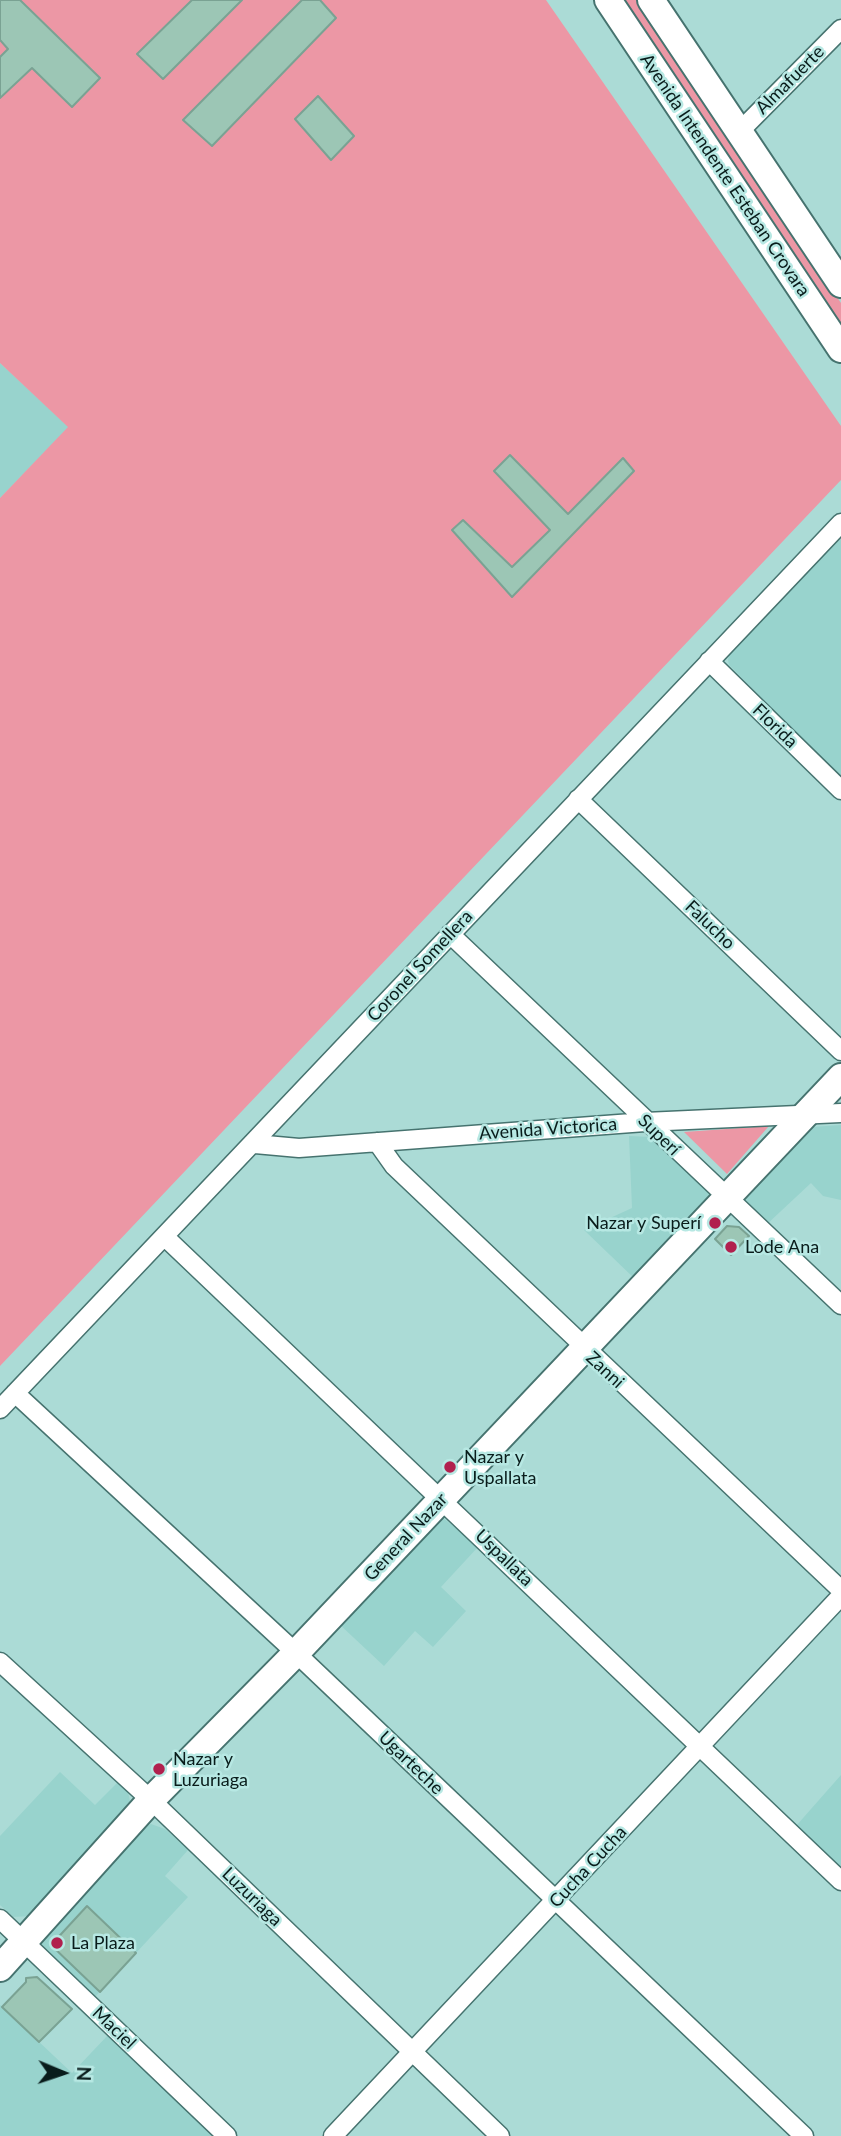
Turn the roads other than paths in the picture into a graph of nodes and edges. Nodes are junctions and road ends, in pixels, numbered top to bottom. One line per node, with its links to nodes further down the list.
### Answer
1 (608, 0): 6 (street, Avenida Intendente Esteban Crovara)
2 (651, 0): 4 (street, Avenida Intendente Esteban Crovara)
3 (841, 29): 4 (street, Almafuerte)
4 (740, 131): 5 (street, Avenida Intendente Esteban Crovara)
5 (841, 284)
6 (841, 349)
7 (841, 523): 8 (street, Coronel Somellera)
8 (709, 661): 9 (street, Florida); 10 (street, Coronel Somellera)
9 (841, 790)
10 (578, 799): 11 (street, Coronel Somellera); 12 (street, Falucho)
11 (450, 934): 16 (street, Superí); 18 (street, Coronel Somellera)
12 (841, 1051)
13 (841, 1077): 15 (street, General Nazar)
14 (841, 1113): 15 (street, Avenida Victorica)
15 (803, 1114): 16 (street, Avenida Victorica); 19 (street, General Nazar)
16 (645, 1122): 17 (street, Avenida Victorica); 19 (street, Superí)
17 (377, 1142): 18 (street, Avenida Victorica); 22 (street, Zanni)
18 (255, 1144): 20 (street, Coronel Somellera)
19 (724, 1197): 21 (street, Superí); 22 (street, General Nazar)
20 (164, 1237): 23 (street, Coronel Somellera); 25 (street, Uspallata)
21 (841, 1305)
22 (583, 1349): 25 (street, General Nazar); 26 (street, Zanni)
23 (15, 1393): 24 (street, Coronel Somellera); 28 (street, Ugarteche)
24 (0, 1409)
25 (442, 1499): 28 (street, General Nazar); 30 (street, Uspallata)
26 (841, 1590)
27 (841, 1596): 30 (street, Cucha Cucha)
28 (296, 1653): 31 (street, General Nazar); 33 (street, Ugarteche)
29 (0, 1662): 31 (street, Luzuriaga)
30 (700, 1746): 32 (street, Uspallata); 33 (street, Cucha Cucha)
31 (151, 1800): 35 (street, General Nazar); 37 (street, Luzuriaga)
32 (841, 1881)
33 (556, 1901): 37 (street, Cucha Cucha); 38 (street, Ugarteche)
34 (0, 1919): 35 (street, Maciel)
35 (23, 1942): 36 (street, General Nazar); 39 (street, Maciel)
36 (0, 1968)
37 (412, 2052): 40 (street, Cucha Cucha); 41 (street, Luzuriaga)
38 (799, 2134)
39 (228, 2136)
40 (332, 2136)
41 (500, 2136)

